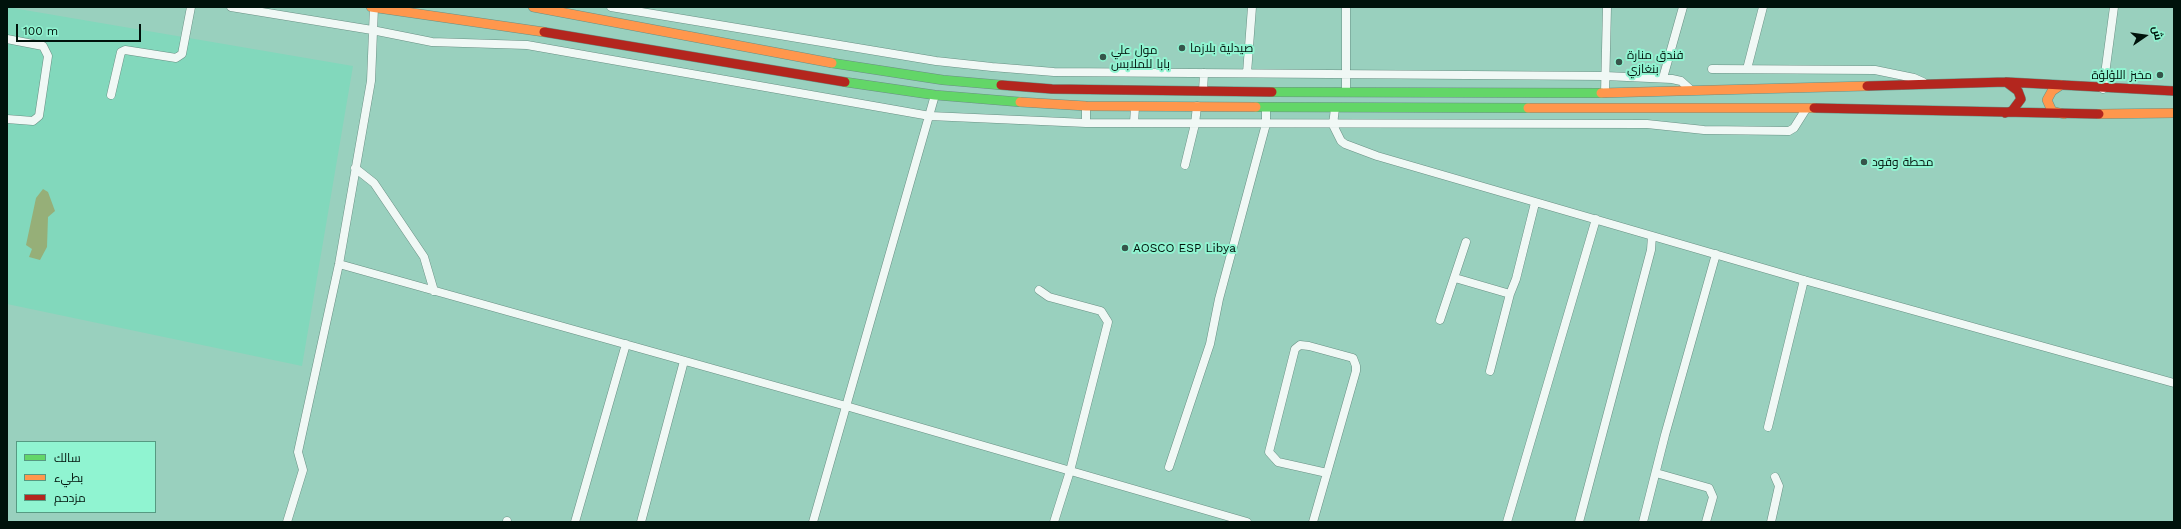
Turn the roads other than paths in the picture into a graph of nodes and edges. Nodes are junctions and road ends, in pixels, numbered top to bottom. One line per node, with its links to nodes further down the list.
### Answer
1 (191, 7): 32 (street)
2 (231, 7): 14 (street)
3 (372, 7): 14 (street); 33 (highway)
4 (533, 7): 13 (highway)
5 (551, 7): 13 (highway)
6 (610, 7): 18 (street)
7 (1252, 7): 19 (street)
8 (1346, 7): 20 (street)
9 (1607, 7): 21 (street)
10 (1683, 7): 22 (street)
11 (1763, 7): 17 (street)
12 (2114, 7): 26 (street)
13 (564, 14): 28 (highway)
14 (372, 30): 43 (street); 51 (street)
15 (7, 39): 44 (street)
16 (1712, 69): 17 (street)
17 (1747, 69): 25 (street)
18 (1204, 72): 19 (street); 28 (street)
19 (1247, 72): 20 (street)
20 (1346, 73): 21 (street); 30 (street)
21 (1605, 76): 22 (street); 31 (street)
22 (1663, 78): 27 (street)
23 (2006, 82): 24 (highway); 25 (highway); 40 (highway)
24 (2061, 85): 26 (highway); 42 (highway)
25 (1930, 86): 27 (highway)
26 (2103, 89): 29 (highway)
27 (1691, 90): 31 (highway)
28 (1203, 91): 30 (highway)
29 (2174, 91)
30 (1346, 92): 31 (highway)
31 (1605, 93)
32 (111, 95)
33 (935, 95): 34 (highway); 43 (street)
34 (1086, 106): 35 (highway); 45 (street)
35 (1135, 106): 36 (highway); 46 (street)
36 (1197, 106): 37 (highway); 47 (street)
37 (1266, 107): 38 (highway); 48 (street)
38 (1334, 108): 39 (highway); 49 (street)
39 (1806, 109): 40 (highway); 49 (street)
40 (2004, 113): 42 (highway)
41 (2174, 113): 42 (highway)
42 (2065, 115)
43 (930, 116): 45 (street); 68 (street)
44 (7, 119)
45 (1086, 123): 46 (street)
46 (1134, 124): 47 (street)
47 (1195, 124): 48 (street); 50 (street)
48 (1266, 124): 49 (street); 70 (street)
49 (1333, 125): 52 (street)
50 (1185, 165)
51 (355, 168): 57 (street); 60 (street)
52 (1535, 203): 53 (street); 62 (street)
53 (1596, 219): 54 (street); 82 (street)
54 (1652, 236): 56 (street); 83 (street)
55 (1466, 242): 58 (street)
56 (1716, 254): 59 (street); 73 (street)
57 (339, 264): 60 (street); 75 (street)
58 (1455, 278): 62 (street); 63 (street)
59 (1804, 280): 67 (street); 69 (street)
60 (434, 290): 64 (street)
61 (1039, 290): 71 (street)
62 (1510, 294): 66 (street)
63 (1440, 320)
64 (626, 344): 65 (street); 76 (street)
65 (684, 361): 68 (street); 77 (street)
66 (1490, 371)
67 (2174, 383)
68 (846, 406): 71 (street); 78 (street)
69 (1768, 427)
70 (1169, 467)
71 (1070, 471): 79 (street); 80 (street)
72 (1327, 473): 72 (street); 81 (street)
73 (1656, 473): 84 (street); 85 (street)
74 (1775, 477): 86 (street)
75 (287, 522)
76 (575, 522)
77 (641, 522)
78 (812, 522)
79 (1054, 522)
80 (1248, 522)
81 (1313, 522)
82 (1507, 522)
83 (1579, 522)
84 (1643, 522)
85 (1706, 522)
86 (1770, 522)

